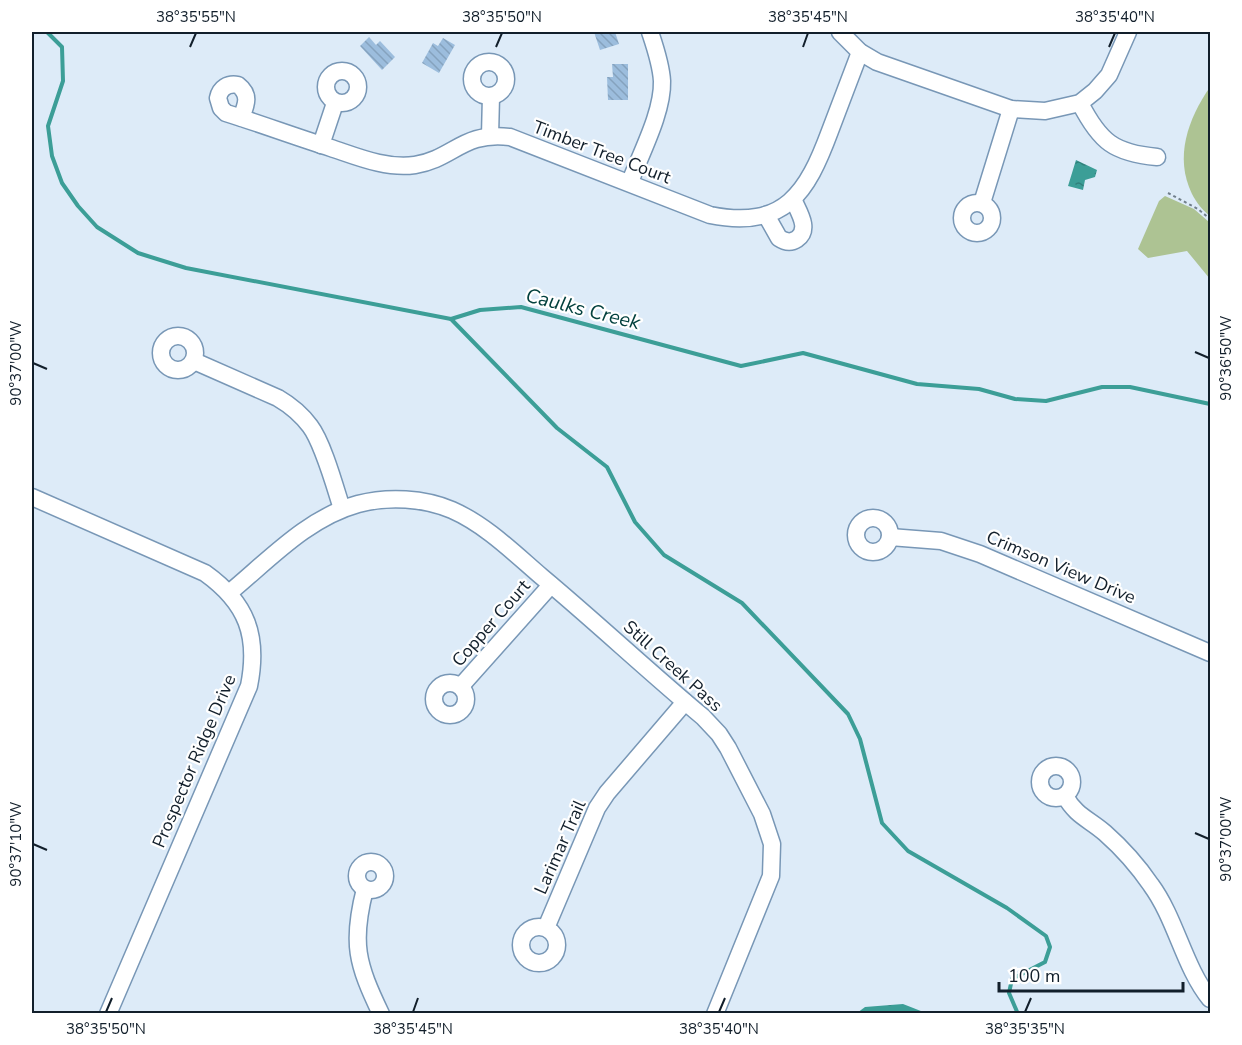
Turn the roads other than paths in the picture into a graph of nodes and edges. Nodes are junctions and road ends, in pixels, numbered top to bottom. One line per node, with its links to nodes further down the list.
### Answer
1 (650, 32): 13 (street)
2 (840, 32): 4 (street)
3 (1128, 32): 7 (street)
4 (860, 52): 8 (street); 14 (street, Timber Tree Court)
5 (490, 96): 10 (street)
6 (335, 103): 11 (street)
7 (1080, 103): 8 (street); 12 (street)
8 (1011, 109): 15 (street)
9 (241, 118): 11 (street, Timber Tree Court)
10 (490, 136): 11 (street, Timber Tree Court); 13 (street, Timber Tree Court)
11 (321, 145)
12 (1157, 157)
13 (630, 182): 16 (street, Timber Tree Court)
14 (793, 199): 16 (street, Timber Tree Court); 16 (street)
15 (982, 203)
16 (766, 215)
17 (194, 361): 19 (street)
18 (32, 497): 22 (street, Prospector Ridge Drive)
19 (342, 509): 21 (street, Still Creek Pass); 22 (street, Still Creek Pass)
20 (890, 537): 23 (street, Crimson View Drive)
21 (551, 585): 24 (street, Copper Court); 25 (street, Still Creek Pass)
22 (229, 593): 30 (street, Prospector Ridge Drive)
23 (1210, 653)
24 (461, 686)
25 (685, 702): 28 (street, Larimar Trail); 32 (street, Still Creek Pass)
26 (1065, 796): 29 (street)
27 (365, 889): 31 (street)
28 (546, 928)
29 (1210, 999)
30 (108, 1014)
31 (381, 1014)
32 (715, 1014)

